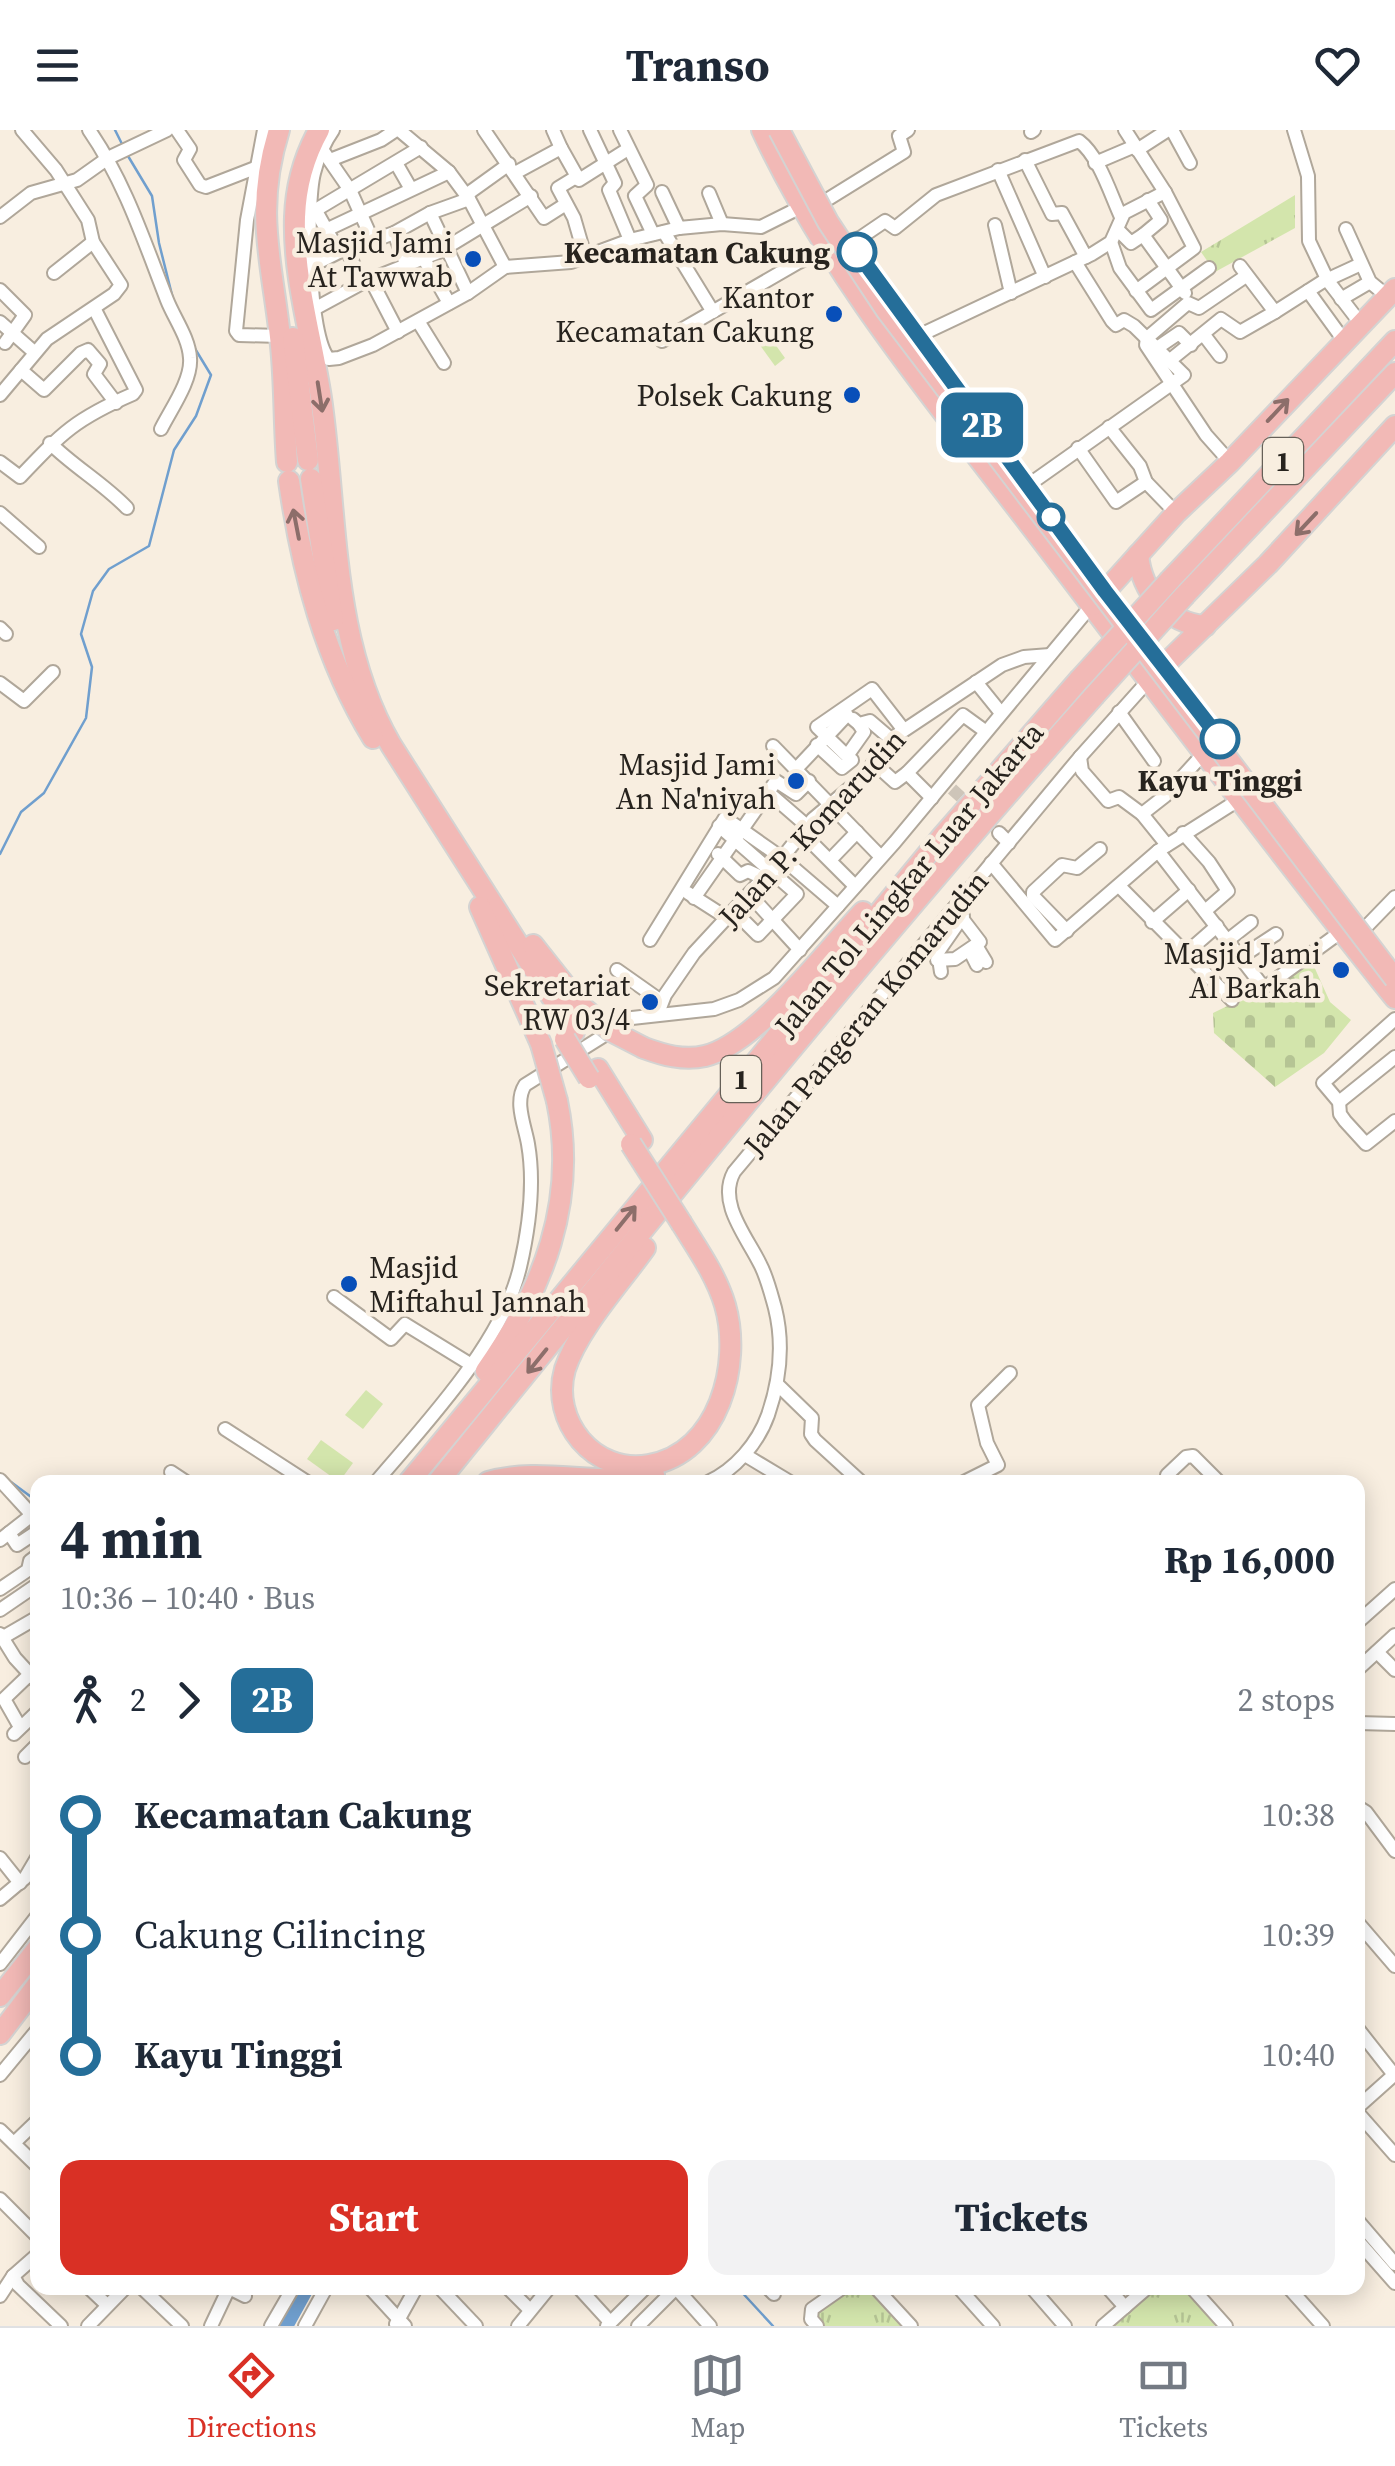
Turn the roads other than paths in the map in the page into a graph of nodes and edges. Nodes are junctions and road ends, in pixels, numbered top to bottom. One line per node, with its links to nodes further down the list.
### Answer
1 (22, 130): 37 (street)
2 (88, 130): 26 (street)
3 (167, 130): 26 (street)
4 (177, 130): 32 (street)
5 (264, 130): 32 (street)
6 (279, 130): 79 (highway)
7 (291, 130): 79 (highway)
8 (305, 130): 127 (highway)
9 (333, 130): 21 (street)
10 (398, 130): 21 (street); 22 (street)
11 (484, 130): 33 (street)
12 (554, 130): 23 (street)
13 (590, 130): 30 (street)
14 (620, 130): 24 (street)
15 (762, 130): 48 (highway)
16 (782, 130): 46 (highway); 217 (highway, bridge)
17 (908, 130): 46 (street)
18 (1125, 130): 25 (street)
19 (1170, 130): 25 (street); 31 (street)
20 (1294, 130): 81 (street)
21 (323, 146): 39 (street); 50 (street); 145 (highway, one-way to 145)
22 (421, 147): 28 (street); 35 (street)
23 (561, 148): 33 (street); 36 (street)
24 (628, 148): 30 (street); 61 (street)
25 (1136, 148): 29 (street); 41 (street)
26 (111, 157): 37 (street); 122 (street)
27 (1025, 160): 29 (street); 34 (street); 71 (street)
28 (396, 162): 38 (street); 39 (street)
29 (1095, 163): 59 (street)
30 (606, 164): 36 (street); 64 (street)
31 (1190, 164)
32 (255, 168): 103 (street)
33 (512, 168): 43 (street); 44 (street)
34 (998, 170): 65 (street); 80 (street)
35 (449, 172): 38 (street); 44 (street)
36 (576, 176): 47 (street)
37 (64, 183): 52 (street); 66 (street)
38 (411, 189): 49 (street)
39 (350, 190): 49 (street); 50 (street)
40 (662, 192): 56 (street)
41 (1164, 192): 45 (street); 74 (street)
42 (709, 193): 53 (street)
43 (531, 196): 47 (street); 55 (street)
44 (467, 197): 51 (street); 55 (street)
45 (1148, 200): 59 (street); 62 (street)
46 (825, 201): 65 (highway)
47 (566, 204): 69 (street)
48 (803, 206): 53 (street); 67 (highway)
49 (361, 212): 58 (street); 63 (street)
50 (313, 213): 58 (street); 72 (street)
51 (430, 213): 60 (street); 68 (street)
52 (0, 217)
53 (722, 224): 56 (street)
54 (995, 224): 90 (street)
55 (484, 225): 68 (street); 76 (street)
56 (680, 228): 61 (street)
57 (1346, 229): 75 (street)
58 (326, 230): 72 (street)
59 (1117, 230): 62 (street); 71 (street); 87 (street)
60 (394, 233): 63 (street); 73 (street)
61 (658, 233): 64 (street); 96 (street)
62 (1142, 235): 74 (street)
63 (372, 239): 82 (street)
64 (630, 240): 69 (street)
65 (848, 240): 67 (street); 104 (highway)
66 (94, 242): 78 (street); 94 (street)
67 (827, 248): 96 (street); 136 (highway)
68 (444, 249): 70 (street); 89 (street)
69 (586, 256): 76 (street)
70 (424, 259): 73 (street); 92 (street)
71 (1081, 259): 80 (street); 109 (street)
72 (311, 266): 95 (street)
73 (406, 266): 82 (street)
74 (1168, 267): 84 (street); 87 (street)
75 (1356, 267): 81 (street); 83 (street)
76 (505, 268): 89 (street)
77 (1209, 268): 84 (street)
78 (54, 273)
79 (270, 273): 103 (highway)
80 (1045, 277): 90 (street)
81 (1328, 280): 86 (street); 91 (street)
82 (366, 281): 95 (street); 101 (street)
83 (1365, 285): 88 (street); 91 (street)
84 (1180, 287): 87 (street); 93 (street)
85 (0, 290): 105 (street)
86 (1308, 291): 97 (street); 108 (street)
87 (1136, 292)
88 (1391, 292): 100 (highway)
89 (468, 293): 92 (street)
90 (1011, 293): 104 (street)
91 (1341, 298): 100 (street)
92 (449, 303): 98 (street)
93 (1193, 303): 97 (street); 109 (street)
94 (94, 308): 111 (street); 119 (street)
95 (316, 308): 101 (street)
96 (712, 312): 106 (street)
97 (1275, 312): 102 (street)
98 (418, 321): 101 (street); 114 (street)
99 (0, 322): 105 (street)
100 (1361, 324): 108 (highway)
101 (398, 332)
102 (1204, 334): 110 (street); 112 (street)
103 (280, 336): 127 (highway)
104 (916, 337): 129 (highway)
105 (9, 338): 111 (street)
106 (662, 341)
107 (1395, 341): 135 (highway, Jalan Tol Lingkar Luar Jakarta / 1)
108 (1345, 342): 126 (highway, one-way to 108)
109 (1152, 343): 110 (street); 113 (street); 117 (street)
110 (1191, 345): 113 (street)
111 (34, 352): 115 (street)
112 (1220, 356)
113 (1169, 361): 117 (street)
114 (444, 364)
115 (21, 370): 118 (street); 119 (street)
116 (1395, 373): 135 (highway, Jalan Tol Lingkar Luar Jakarta / 1)
117 (1178, 379): 121 (street); 126 (street)
118 (0, 395)
119 (116, 403): 123 (street)
120 (1395, 426): 137 (highway, one-way to 137)
121 (1109, 427): 124 (street); 128 (street)
122 (161, 429)
123 (50, 443): 125 (street); 130 (street)
124 (1078, 448): 128 (street); 129 (street)
125 (0, 462)
126 (1230, 462): 132 (highway)
127 (299, 471): 145 (highway); 195 (highway, one-way to 127)
128 (1146, 482): 132 (street)
129 (1027, 486): 136 (highway)
130 (127, 508)
131 (0, 513): 133 (street)
132 (1176, 513): 134 (highway)
133 (39, 547)
134 (1138, 556): 136 (highway); 137 (highway)
135 (1177, 587): 174 (highway, Jalan Tol Lingkar Luar Jakarta / 1, bridge); 224 (highway, Jalan Tol Lingkar Luar Jakarta / 1, bridge)
136 (1098, 599): 138 (street); 139 (highway); 141 (highway)
137 (1206, 626): 139 (highway)
138 (1050, 655): 142 (street, Jalan P. Komarudin); 148 (street)
139 (1164, 665): 141 (highway); 144 (highway)
140 (53, 672): 143 (street)
141 (1148, 681): 144 (highway); 147 (street, Jalan Pangeran Komarudin)
142 (976, 682): 146 (street, Jalan P. Komarudin); 148 (street)
143 (0, 683)
144 (1173, 694): 156 (highway); 203 (highway)
145 (370, 707): 179 (highway)
146 (938, 708): 150 (street); 151 (street, Jalan P. Komarudin)
147 (1119, 712): 157 (street, Jalan Pangeran Komarudin); 159 (street)
148 (1001, 713): 152 (street)
149 (850, 716): 151 (street); 153 (street); 154 (street); 158 (street)
150 (950, 726): 152 (street); 162 (street)
151 (903, 729): 153 (street, Jalan P. Komarudin)
152 (985, 731): 165 (street)
153 (891, 739): 160 (street, Jalan P. Komarudin)
154 (821, 741): 158 (street); 161 (street)
155 (773, 746): 161 (street)
156 (1204, 752): 166 (highway); 168 (street)
157 (1080, 757): 168 (street); 175 (street, Jalan Pangeran Komarudin)
158 (850, 758): 160 (street)
159 (1154, 760)
160 (871, 766): 162 (street); 167 (street, Jalan P. Komarudin)
161 (797, 768): 163 (street)
162 (907, 773): 165 (street)
163 (809, 781): 164 (street); 167 (street)
164 (768, 793): 169 (street); 173 (street)
165 (932, 798): 180 (street)
166 (1240, 798): 172 (street); 206 (highway)
167 (833, 804): 169 (street, Jalan P. Komarudin); 171 (street)
168 (1142, 814): 177 (street)
169 (804, 829): 182 (street, Jalan P. Komarudin); 184 (street)
170 (1001, 830): 175 (street)
171 (857, 832): 180 (street); 184 (street)
172 (1183, 833): 177 (street); 196 (street)
173 (740, 835): 176 (street); 181 (street); 182 (street); 187 (street)
174 (940, 838): 179 (highway, bridge); 238 (highway, Jalan Tol Lingkar Luar Jakarta / 1, one-way to 174)
175 (1012, 841): 185 (street, Jalan Pangeran Komarudin)
176 (706, 846): 181 (street); 183 (street)
177 (1163, 848): 189 (street); 190 (street)
178 (1100, 849): 204 (street)
179 (461, 853): 221 (highway)
180 (881, 856): 188 (street)
181 (722, 858): 186 (street); 187 (street)
182 (782, 858): 187 (street, Jalan P. Komarudin); 194 (street)
183 (698, 859): 186 (street); 191 (street)
184 (831, 859): 188 (street)
185 (992, 863): 197 (street, Jalan Pangeran Komarudin); 204 (street)
186 (714, 871): 191 (street)
187 (768, 873): 192 (street, Jalan P. Komarudin); 199 (street)
188 (856, 886): 194 (street)
189 (1119, 886): 200 (street); 204 (street)
190 (1188, 890): 196 (street); 200 (street)
191 (688, 893): 198 (street); 208 (street)
192 (749, 894): 198 (street, Jalan P. Komarudin); 199 (street)
193 (1395, 897): 203 (street)
194 (838, 906): 210 (street)
195 (480, 907): 221 (highway); 237 (highway, bridge)
196 (1205, 911): 202 (street)
197 (958, 912): 205 (street); 211 (street); 230 (street, Jalan Pangeran Komarudin)
198 (731, 914): 199 (street); 219 (street, Jalan P. Komarudin)
199 (772, 922): 210 (street)
200 (1152, 922): 212 (street)
201 (1251, 922): 209 (street)
202 (1217, 926): 209 (street); 212 (street)
203 (1365, 928): 215 (highway)
204 (1066, 931)
205 (952, 932): 211 (street); 211 (street)
206 (1342, 932): 213 (street); 217 (highway)
207 (1276, 934): 213 (street)
208 (650, 940)
209 (1228, 940): 213 (street)
210 (800, 950): 219 (street)
211 (971, 950): 214 (street)
212 (1185, 954): 218 (street)
213 (1241, 956)
214 (982, 964)
215 (1395, 967)
216 (618, 970): 219 (street)
217 (1394, 991)
218 (1232, 1000)
219 (660, 1007): 228 (street)
220 (1395, 1019): 223 (street)
221 (570, 1036): 226 (highway)
222 (1395, 1057): 223 (street)
223 (1340, 1102): 225 (street)
224 (747, 1104): 226 (highway); 239 (highway, Jalan Tol Lingkar Luar Jakarta / 1, one-way to 239)
225 (1395, 1121)
226 (686, 1222): 240 (highway)
227 (334, 1298): 228 (street)
228 (470, 1364): 236 (street)
229 (1010, 1372): 244 (street)
230 (777, 1384): 232 (street, Jalan Pangeran Komarudin); 243 (street)
231 (225, 1429): 235 (street)
232 (744, 1455): 241 (street, Jalan Pangeran Komarudin); 242 (street)
233 (172, 1472): 234 (street)
234 (176, 1475)
235 (296, 1475)
236 (382, 1475)
237 (413, 1475)
238 (414, 1475)
239 (444, 1475)
240 (652, 1475)
241 (721, 1475)
242 (778, 1475)
243 (854, 1475)
244 (978, 1475)
245 (1167, 1475): 246 (street)
246 (1211, 1475)
247 (0, 1480): 248 (street)
248 (30, 1513)
249 (30, 1516): 250 (street)
250 (4, 1536): 251 (street)
251 (30, 1536)
252 (30, 1561): 253 (street)
253 (0, 1589)
254 (30, 1589): 256 (street)
255 (1395, 1589): 257 (street)
256 (0, 1610)
257 (1365, 1616)
258 (30, 1621): 260 (street)
259 (1395, 1635): 261 (street)
260 (1, 1637): 264 (street)
261 (1376, 1652): 262 (street); 263 (street)
262 (1365, 1662)
263 (1395, 1670)
264 (30, 1675)
265 (30, 1681): 266 (street)
266 (30, 1719)
267 (1365, 1723): 268 (street)
268 (1395, 1724)
269 (30, 1751): 270 (street)
270 (25, 1756)
271 (1365, 1811): 272 (street)
272 (1395, 1851)
273 (0, 1858): 275 (street)
274 (30, 1868): 275 (street)
275 (20, 1883): 276 (street)
276 (0, 1899)
277 (30, 1925): 280 (street)
278 (1365, 1930): 281 (street)
279 (30, 1958): 283 (highway)
280 (0, 1964)
281 (1395, 1966)
282 (30, 1995): 284 (highway)
283 (0, 1996)
284 (0, 2034)
285 (1365, 2038): 288 (street)
286 (30, 2039): 287 (street)
287 (0, 2075)
288 (1395, 2075): 289 (street)
289 (1365, 2103)
290 (1365, 2119): 294 (street)
291 (30, 2128): 293 (street)
292 (0, 2130): 293 (street)
293 (14, 2143): 295 (street)
294 (1395, 2155)
295 (30, 2159)
296 (0, 2200): 297 (street)
297 (30, 2229)
298 (1365, 2229): 301 (street)
299 (1365, 2249): 303 (street)
300 (30, 2261): 302 (street)
301 (1395, 2264)
302 (13, 2276): 327 (street); 334 (street)
303 (1395, 2283)
304 (94, 2295): 329 (street)
305 (117, 2295): 329 (street)
306 (149, 2295): 337 (street)
307 (226, 2295): 338 (street)
308 (289, 2295): 339 (street)
309 (322, 2295): 340 (street)
310 (376, 2295): 331 (street)
311 (413, 2295): 331 (street)
312 (447, 2295): 341 (street)
313 (515, 2295): 330 (street)
314 (543, 2295): 330 (street)
315 (585, 2295): 332 (street)
316 (638, 2295): 332 (street)
317 (669, 2295): 343 (street)
318 (682, 2295): 344 (street)
319 (832, 2295): 345 (street)
320 (882, 2295): 346 (street)
321 (965, 2295): 347 (street)
322 (1038, 2295): 348 (street)
323 (1114, 2295): 328 (street)
324 (1140, 2295): 328 (street)
325 (1197, 2295): 333 (street)
326 (1295, 2295): 350 (street)
327 (0, 2296)
328 (1124, 2308): 349 (street)
329 (104, 2309): 335 (street); 336 (street)
330 (530, 2310): 342 (street)
331 (400, 2324)
332 (608, 2324)
333 (1220, 2324)
334 (61, 2326)
335 (88, 2326)
336 (113, 2326)
337 (182, 2326)
338 (211, 2326)
339 (271, 2326)
340 (305, 2326)
341 (476, 2326)
342 (518, 2326)
343 (638, 2326)
344 (710, 2326)
345 (816, 2326)
346 (911, 2326)
347 (993, 2326)
348 (1065, 2326)
349 (1104, 2326)
350 (1323, 2326)

